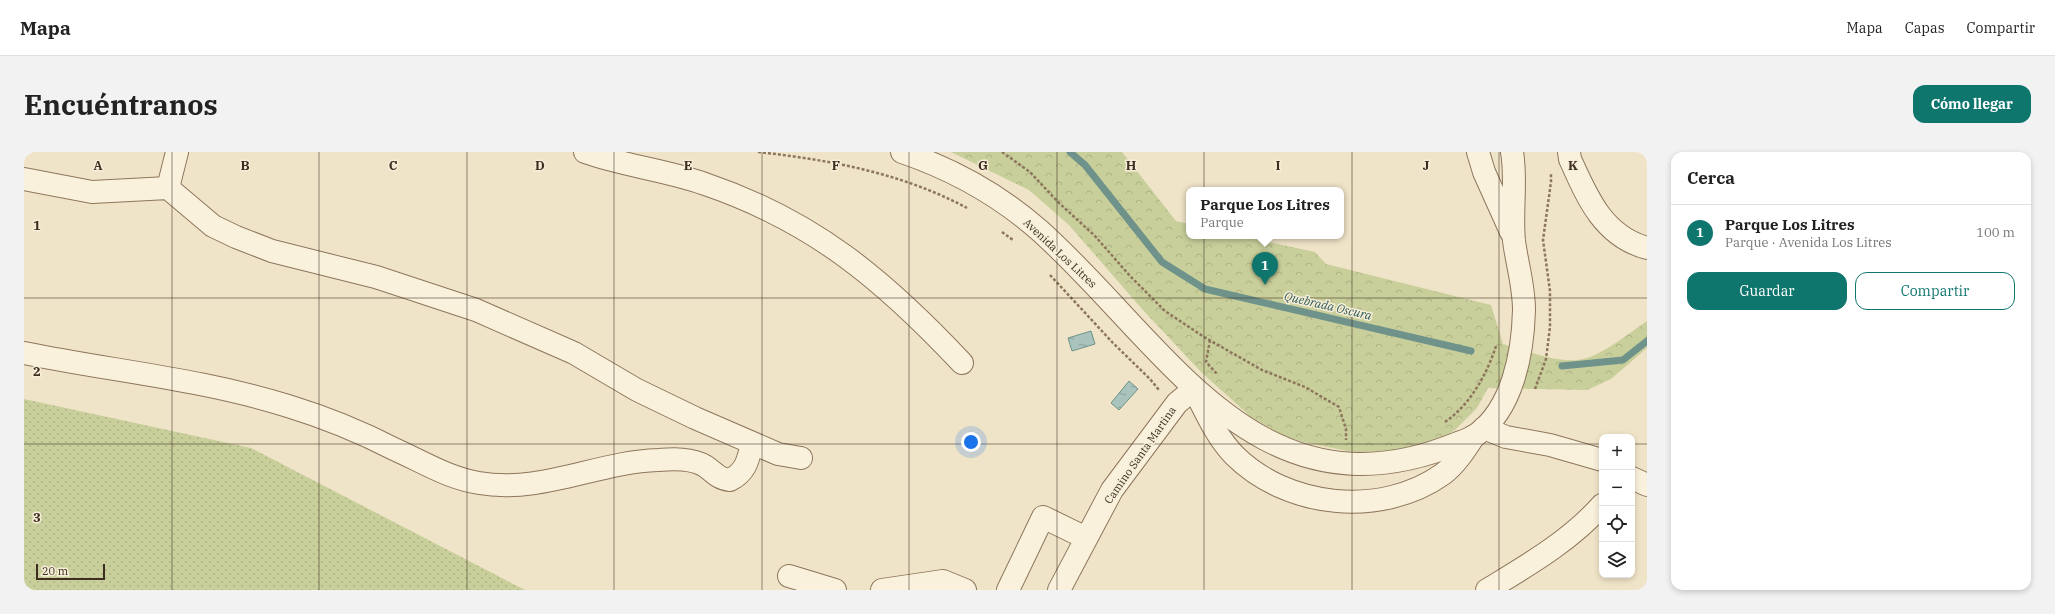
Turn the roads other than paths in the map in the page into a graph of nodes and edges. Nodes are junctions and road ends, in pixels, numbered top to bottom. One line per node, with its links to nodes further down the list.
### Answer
1 (177, 152): 8 (street)
2 (585, 152): 12 (street)
3 (902, 152): 13 (street, Avenida Los Litres)
4 (1569, 152): 10 (street)
5 (1513, 159): 6 (street); 9 (street, Avenida Los Litres)
6 (1481, 162): 9 (street, Avenida Los Litres)
7 (24, 179): 8 (street)
8 (168, 188): 15 (street)
9 (1514, 240): 14 (street, Avenida Los Litres)
10 (1647, 248)
11 (24, 353): 15 (street)
12 (962, 363)
13 (1194, 389): 14 (street, Avenida Los Litres); 14 (street, Avenida Los Litres); 21 (street, Camino Santa Martina)
14 (1479, 432): 17 (street)
15 (752, 444): 16 (street)
16 (801, 458)
17 (1599, 459)
18 (1635, 479): 19 (street)
19 (1647, 485)
20 (1601, 506): 28 (street)
21 (1086, 538): 26 (street); 27 (street, Camino Santa Martina)
22 (789, 576): 23 (street)
23 (835, 590)
24 (882, 590): 25 (street)
25 (965, 590)
26 (1008, 590)
27 (1059, 590)
28 (1487, 590)

